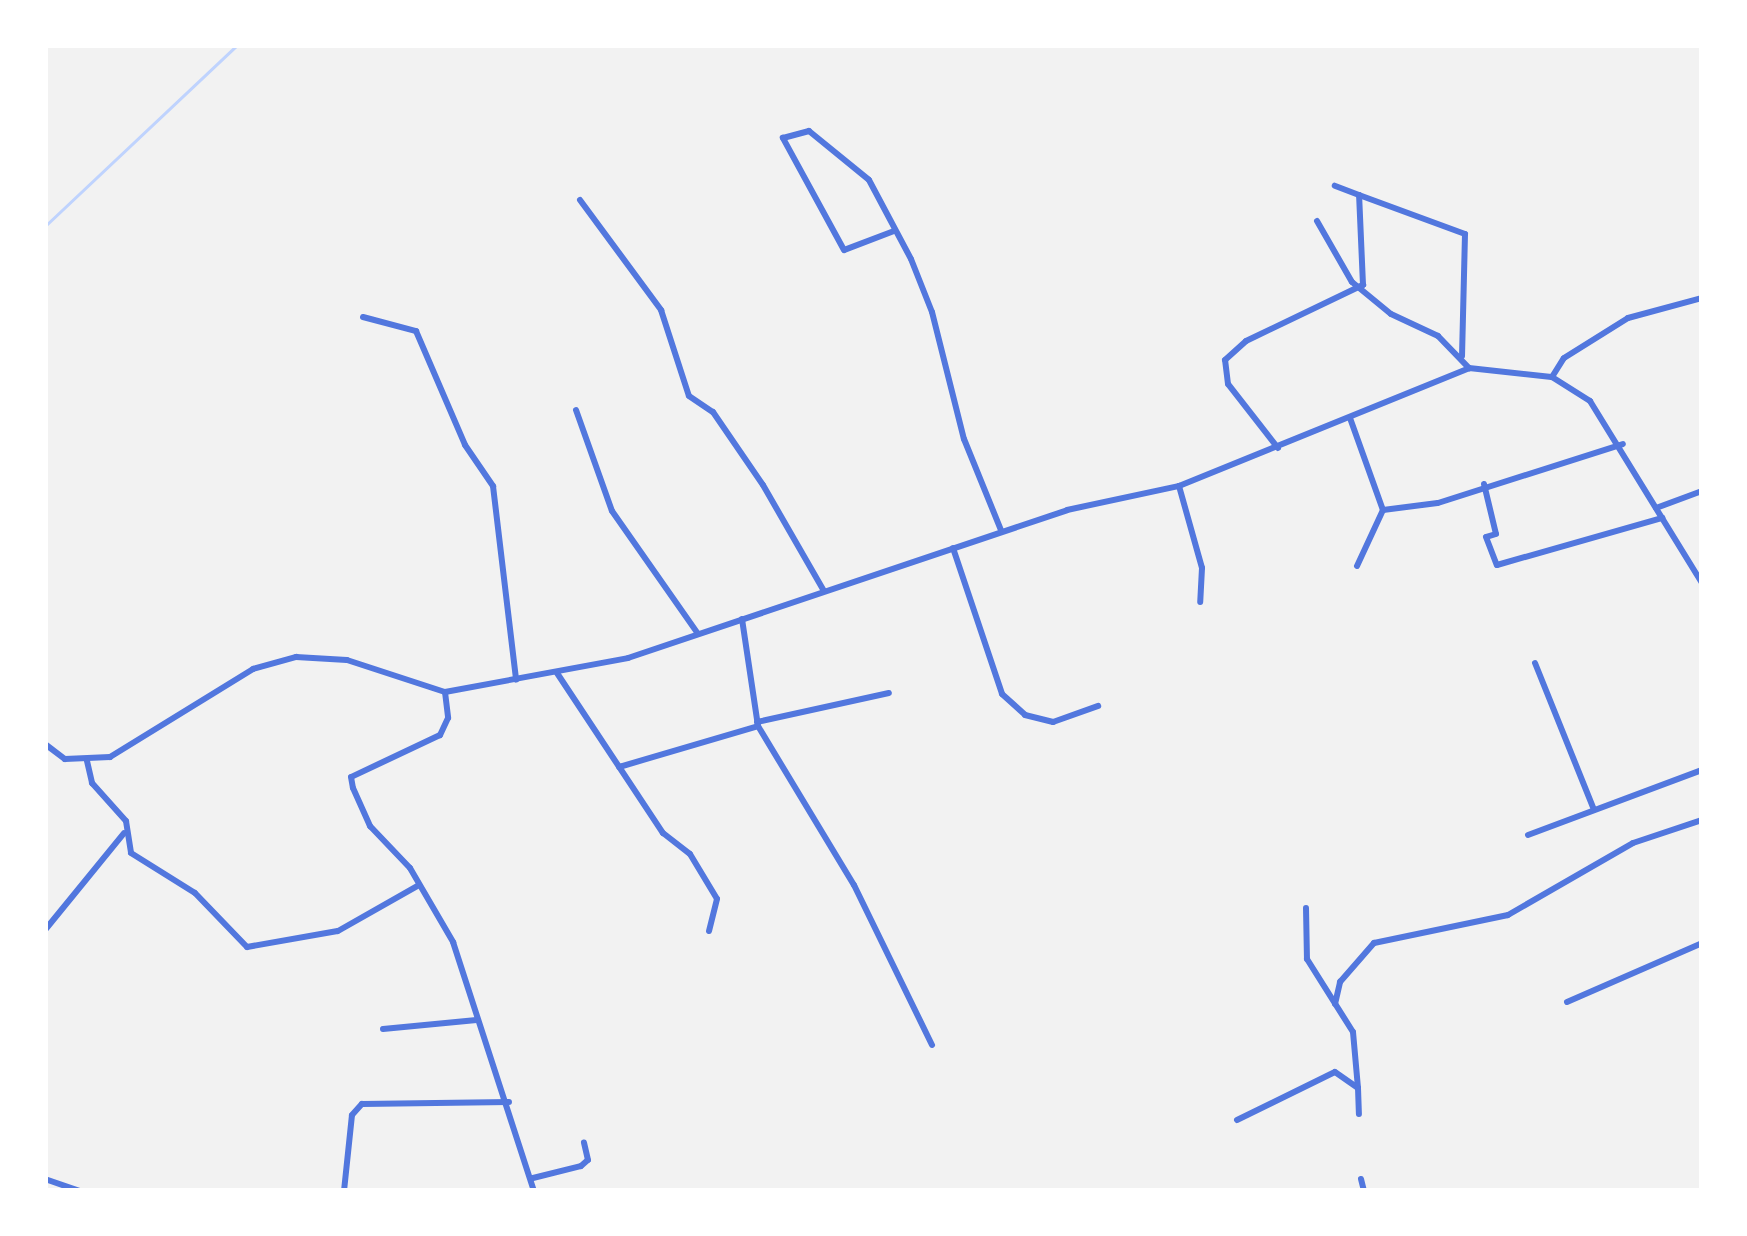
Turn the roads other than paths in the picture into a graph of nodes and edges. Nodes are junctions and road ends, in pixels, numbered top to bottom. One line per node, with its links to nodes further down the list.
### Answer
1 (1336, 185): 2 (street)
2 (1359, 195): 6 (street); 9 (street)
3 (580, 200): 26 (street)
4 (1317, 220): 6 (street)
5 (894, 231): 5 (street); 22 (street)
6 (1363, 285): 9 (street); 15 (street)
7 (1702, 298): 11 (street)
8 (363, 317): 32 (street)
9 (1462, 356): 10 (street)
10 (1469, 368): 11 (street); 13 (street)
11 (1552, 376): 14 (street)
12 (576, 410): 29 (street)
13 (1349, 417): 15 (street); 20 (street)
14 (1623, 444): 16 (street); 19 (street)
15 (1278, 448): 17 (street)
16 (1484, 484): 20 (street); 21 (street)
17 (1179, 486): 22 (street); 27 (street)
18 (1702, 491): 19 (street)
19 (1656, 508): 21 (street)
20 (1383, 510): 24 (street)
21 (1662, 518): 25 (street)
22 (1001, 530): 23 (street)
23 (953, 548): 26 (street); 35 (street)
24 (1357, 566)
25 (1702, 583)
26 (824, 591): 28 (street)
27 (1200, 602)
28 (742, 619): 29 (street); 36 (street)
29 (698, 634): 31 (street)
30 (1535, 663): 41 (street)
31 (556, 673): 32 (street); 39 (street)
32 (516, 680): 33 (street)
33 (445, 692): 38 (street); 45 (street)
34 (889, 694): 36 (street)
35 (1098, 706)
36 (757, 724): 39 (street); 54 (street)
37 (45, 745): 38 (street)
38 (87, 761): 43 (street)
39 (619, 767): 48 (street)
40 (1702, 770): 41 (street)
41 (1594, 810): 44 (street)
42 (1702, 820): 51 (street)
43 (124, 833): 45 (street); 47 (street)
44 (1528, 836)
45 (419, 885): 52 (street)
46 (1306, 908): 51 (street)
47 (45, 930)
48 (710, 931)
49 (1702, 943): 50 (street)
50 (1567, 1002)
51 (1335, 1004): 55 (street)
52 (477, 1020): 53 (street); 56 (street)
53 (382, 1029)
54 (932, 1046)
55 (1358, 1088): 57 (street); 58 (street)
56 (509, 1102): 62 (street); 64 (street)
57 (1359, 1114)
58 (1237, 1120)
59 (584, 1142): 62 (street)
60 (45, 1179): 63 (street)
61 (1361, 1179): 65 (street)
62 (533, 1186)
63 (80, 1191)
64 (344, 1191)
65 (1364, 1191)
66 (1588, 1191): 67 (street)
67 (1684, 1191)

